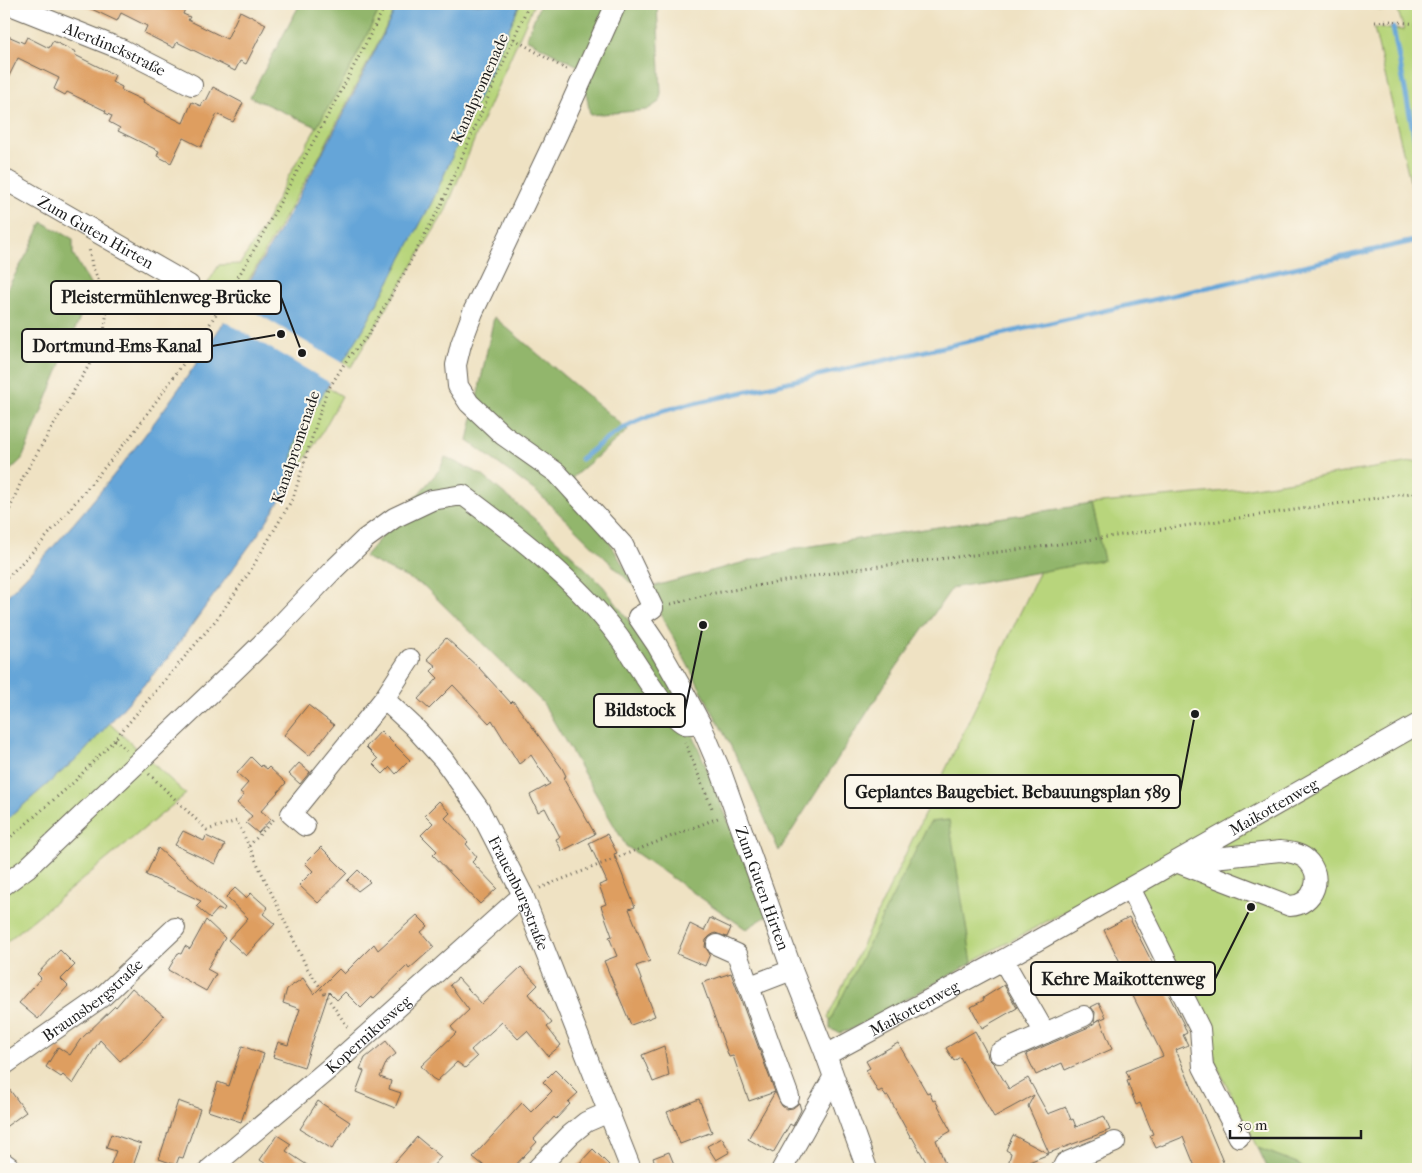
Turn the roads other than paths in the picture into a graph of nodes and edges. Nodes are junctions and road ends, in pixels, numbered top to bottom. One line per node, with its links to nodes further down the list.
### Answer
1 (8, 4): 3 (street, Alerdinckstraße)
2 (616, 4): 8 (street, Zum Guten Hirten)
3 (192, 85)
4 (4, 179): 5 (street, Zum Guten Hirten)
5 (189, 285)
6 (410, 659): 7 (street)
7 (384, 699): 10 (street); 14 (street, Frauenburgstraße)
8 (700, 723): 12 (street); 18 (street, Zum Guten Hirten)
9 (1418, 724): 11 (street, Maikottenweg)
10 (298, 820)
11 (1176, 862): 11 (street); 13 (street, Maikottenweg)
12 (4, 885)
13 (1130, 888): 17 (street, Maikottenweg); 28 (street)
14 (523, 895): 27 (street, Frauenburgstraße); 33 (street, Kopernikusweg)
15 (174, 928): 24 (street, Braunsbergstraße)
16 (717, 945): 19 (street)
17 (1003, 960): 21 (street); 23 (street, Maikottenweg)
18 (792, 970): 19 (street); 23 (street, Zum Guten Hirten)
19 (750, 986): 26 (street)
20 (1084, 1016): 21 (street)
21 (1045, 1033): 22 (street)
22 (999, 1053)
23 (826, 1056): 25 (street, Zum Guten Hirten)
24 (4, 1065)
25 (833, 1078): 36 (street); 37 (street, Zum Guten Hirten)
26 (789, 1098)
27 (609, 1112): 34 (street); 35 (street, Frauenburgstraße)
28 (1239, 1137)
29 (1115, 1142): 31 (street)
30 (4, 1163): 32 (street)
31 (1064, 1166)
32 (12, 1169)
33 (210, 1169)
34 (537, 1169)
35 (631, 1169)
36 (782, 1169)
37 (867, 1169)

